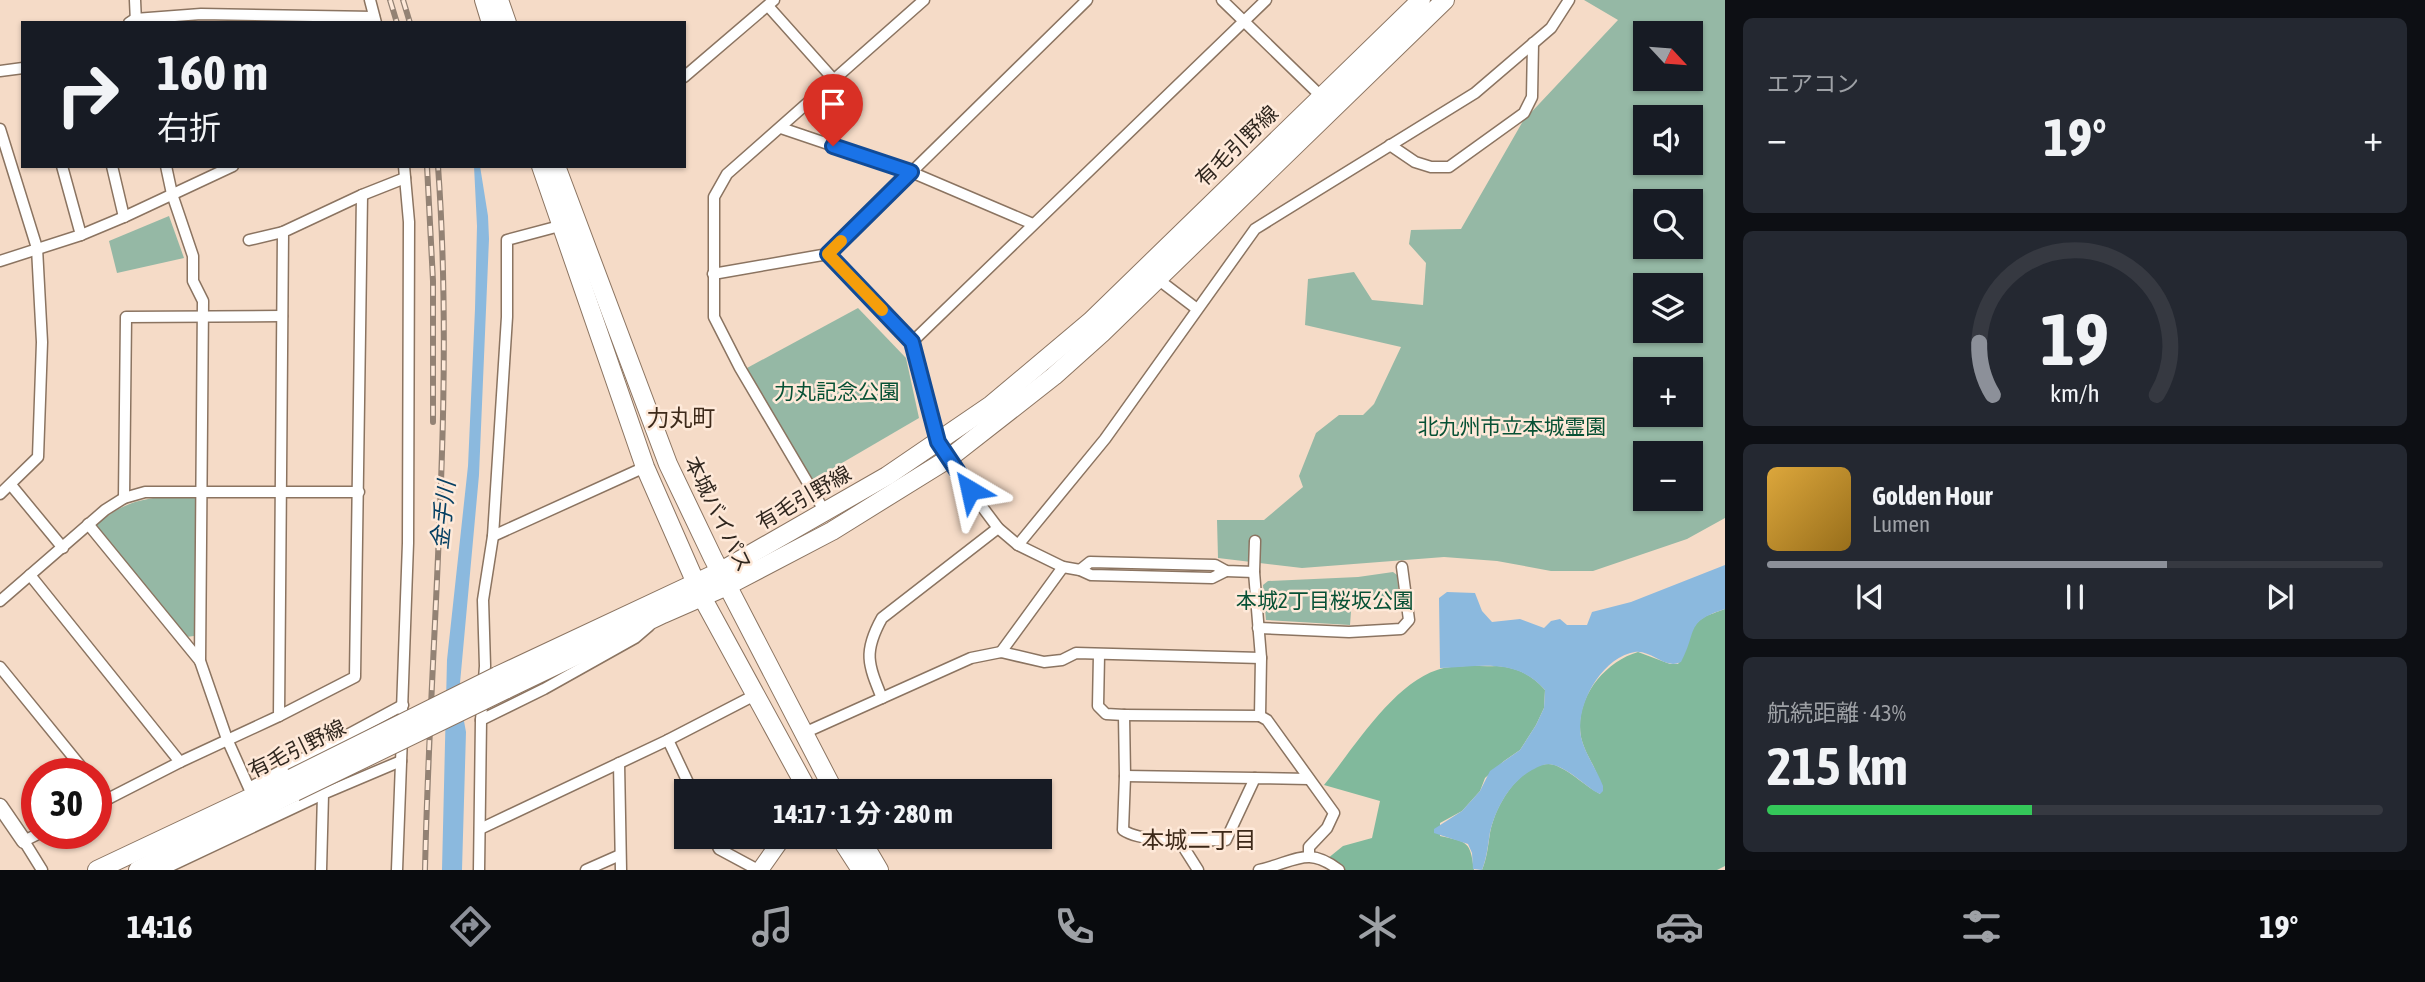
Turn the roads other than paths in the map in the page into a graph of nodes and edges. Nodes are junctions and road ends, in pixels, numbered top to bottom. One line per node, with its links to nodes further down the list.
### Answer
1 (135, 0): 17 (street)
2 (370, 0): 16 (street)
3 (484, 0): 19 (main road)
4 (499, 0): 20 (main road)
5 (924, 0): 26 (street)
6 (1087, 0): 38 (street)
7 (1222, 0): 21 (street)
8 (1266, 0): 21 (street)
9 (1421, 0): 27 (main road, 有毛引野線)
10 (1445, 0): 27 (main road, 有毛引野線)
11 (1569, 0): 22 (street)
12 (771, 3): 25 (street); 26 (street)
13 (202, 18): 14 (street); 18 (street)
14 (266, 19): 15 (street)
15 (319, 19): 16 (street)
16 (375, 20)
17 (133, 21)
18 (150, 21)
19 (490, 21)
20 (505, 21)
21 (1244, 22): 27 (street); 43 (street)
22 (1534, 43): 30 (street); 30 (street)
23 (21, 68): 24 (street)
24 (0, 71)
25 (686, 75)
26 (835, 81): 28 (street)
27 (1328, 102): 51 (main road, 有毛引野線)
28 (781, 128): 38 (street); 50 (street)
29 (0, 129): 47 (street)
30 (1390, 145): 52 (street)
31 (63, 168): 45 (street)
32 (112, 168): 41 (street)
33 (166, 168): 39 (street)
34 (229, 168): 39 (street)
35 (542, 168): 42 (main road, 本城バイパス)
36 (556, 168): 42 (main road, 本城バイパス)
37 (405, 172): 40 (street); 89 (street)
38 (911, 172): 43 (street); 48 (street)
39 (172, 194): 41 (street); 53 (street)
40 (362, 195): 44 (street); 62 (street)
41 (124, 217): 45 (street)
42 (568, 224): 58 (main road, 本城バイパス); 68 (street); 76 (main road, 本城バイパス)
43 (1033, 225): 55 (street)
44 (283, 232): 46 (street); 54 (street)
45 (80, 234): 47 (street)
46 (248, 240)
47 (37, 248): 49 (street); 59 (street)
48 (828, 254): 50 (street); 55 (street)
49 (0, 261)
50 (713, 274): 65 (street)
51 (1151, 274): 52 (street); 56 (main road, 有毛引野線); 57 (main road, 有毛引野線)
52 (1197, 309): 70 (street)
53 (204, 316): 54 (street); 61 (street); 64 (street)
54 (282, 316): 60 (street)
55 (912, 342): 56 (street)
56 (938, 442): 57 (street); 65 (main road, 有毛引野線)
57 (948, 459): 67 (street); 76 (main road, 有毛引野線)
58 (645, 467): 68 (street); 77 (main road, 本城バイパス)
59 (11, 485): 63 (street); 71 (street)
60 (281, 491): 61 (street); 62 (street); 91 (street)
61 (202, 492): 64 (street); 84 (street)
62 (359, 492): 91 (street)
63 (0, 494)
64 (124, 498): 66 (street)
65 (825, 512): 76 (main road, 有毛引野線)
66 (88, 524): 71 (street); 84 (street)
67 (998, 528): 70 (street); 88 (street)
68 (493, 536): 93 (street)
69 (1255, 541): 74 (street)
70 (1018, 545): 73 (street)
71 (63, 548): 75 (street)
72 (1402, 567): 80 (street)
73 (1063, 568): 74 (street); 81 (street)
74 (1254, 572): 80 (street)
75 (30, 575): 78 (street); 99 (street)
76 (724, 579): 77 (main road, 有毛引野線); 94 (main road, 本城バイパス)
77 (699, 590): 79 (main road, 有毛引野線); 86 (main road, 有毛引野線); 87 (main road, 本城バイパス)
78 (0, 601)
79 (663, 614): 86 (main road, 有毛引野線); 93 (street)
80 (1258, 628): 83 (street)
81 (1001, 652): 82 (street); 88 (street)
82 (1099, 655): 83 (street); 90 (street)
83 (1261, 658): 92 (street)
84 (200, 661): 95 (street)
85 (0, 667): 97 (street)
86 (501, 683): 107 (main road, 有毛引野線, bridge)
87 (755, 695): 96 (street); 104 (main road, 本城バイパス)
88 (882, 698): 94 (street)
89 (402, 705): 98 (street); 108 (street)
90 (1124, 715): 92 (street); 101 (street)
91 (279, 716): 95 (street)
92 (1260, 716): 106 (street)
93 (481, 720): 112 (street)
94 (804, 733): 105 (main road, 本城バイパス)
95 (227, 739): 99 (street); 108 (street)
96 (668, 740): 100 (street); 103 (street)
97 (74, 758)
98 (401, 761): 109 (street); 127 (street)
99 (180, 762): 110 (street)
100 (619, 763): 112 (street); 120 (street)
101 (1125, 776): 102 (street); 114 (street)
102 (1255, 778): 106 (street); 114 (street)
103 (686, 779)
104 (801, 779)
105 (829, 779)
106 (1309, 779): 121 (street)
107 (294, 785): 108 (main road, 有毛引野線); 124 (main road, 有毛引野線)
108 (251, 792): 123 (main road, 有毛引野線)
109 (323, 794): 125 (street); 126 (street)
110 (112, 797)
111 (0, 806): 113 (street)
112 (480, 829): 128 (street)
113 (21, 837)
114 (1179, 840): 134 (street)
115 (29, 849): 122 (street)
116 (719, 849): 131 (street)
117 (774, 849): 131 (main road)
118 (847, 849): 132 (main road)
119 (867, 849): 133 (main road)
120 (620, 855): 129 (street); 130 (street)
121 (1309, 856): 135 (street); 136 (street)
122 (42, 870)
123 (97, 870)
124 (138, 870)
125 (162, 870)
126 (321, 870)
127 (397, 870)
128 (479, 870)
129 (586, 870)
130 (621, 870)
131 (759, 870)
132 (861, 870)
133 (879, 870)
134 (1198, 870)
135 (1259, 870)
136 (1339, 870)

